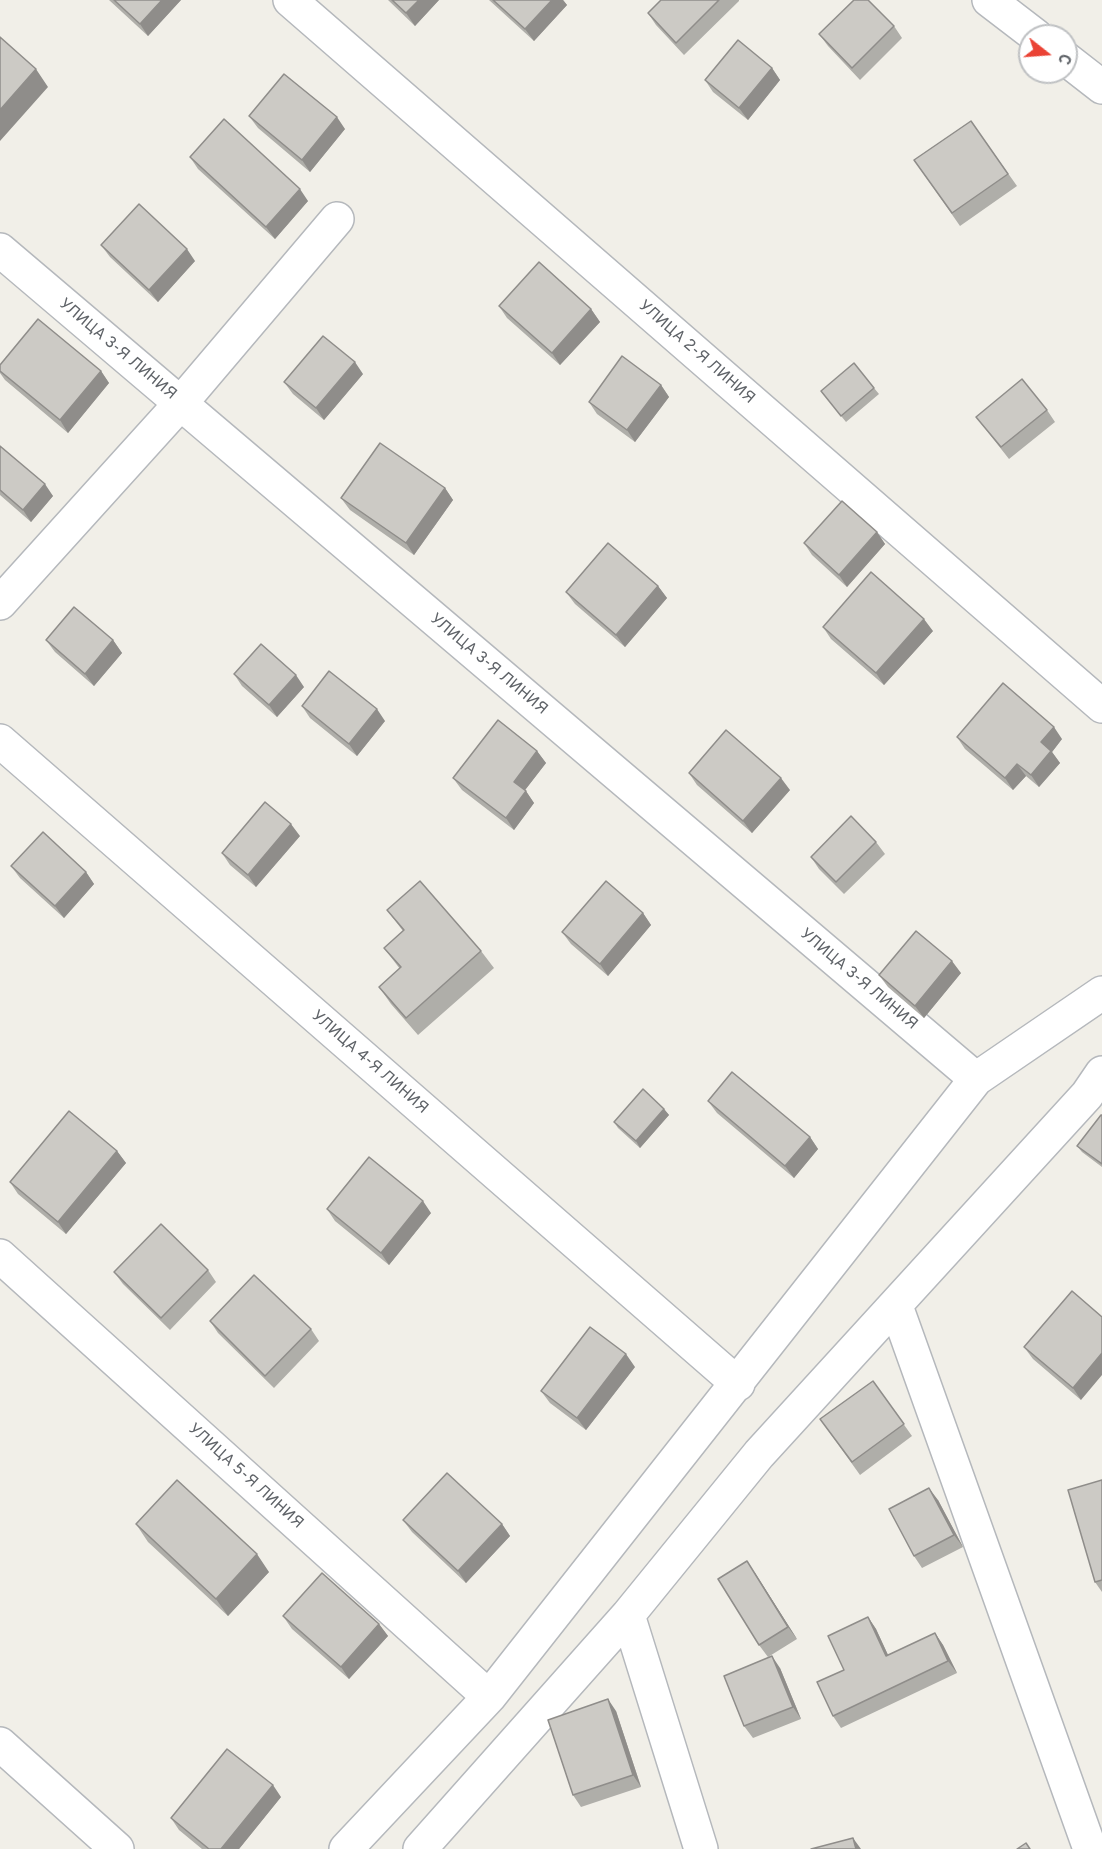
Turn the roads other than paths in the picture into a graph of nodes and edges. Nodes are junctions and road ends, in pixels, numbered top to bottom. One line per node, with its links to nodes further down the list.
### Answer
1 (290, 0): 10 (street, УЛИЦА 2-Я ЛИНИЯ)
2 (989, 0): 3 (street)
3 (1020, 24)
4 (1078, 68): 5 (street)
5 (1102, 87)
6 (337, 219): 8 (street)
7 (0, 250): 8 (street, УЛИЦА 3-Я ЛИНИЯ)
8 (180, 404): 9 (street); 14 (street, УЛИЦА 3-Я ЛИНИЯ)
9 (0, 603)
10 (1102, 706)
11 (0, 741): 17 (street, УЛИЦА 4-Я ЛИНИЯ)
12 (1102, 993): 14 (street)
13 (1102, 1073): 16 (street)
14 (975, 1079): 17 (street)
15 (0, 1256): 19 (street, УЛИЦА 5-Я ЛИНИЯ)
16 (896, 1306): 18 (street); 25 (street)
17 (738, 1384): 19 (street)
18 (628, 1615): 23 (street); 24 (street)
19 (489, 1697): 22 (street)
20 (0, 1744): 21 (street)
21 (117, 1849)
22 (346, 1849)
23 (420, 1849)
24 (702, 1849)
25 (1090, 1849)

